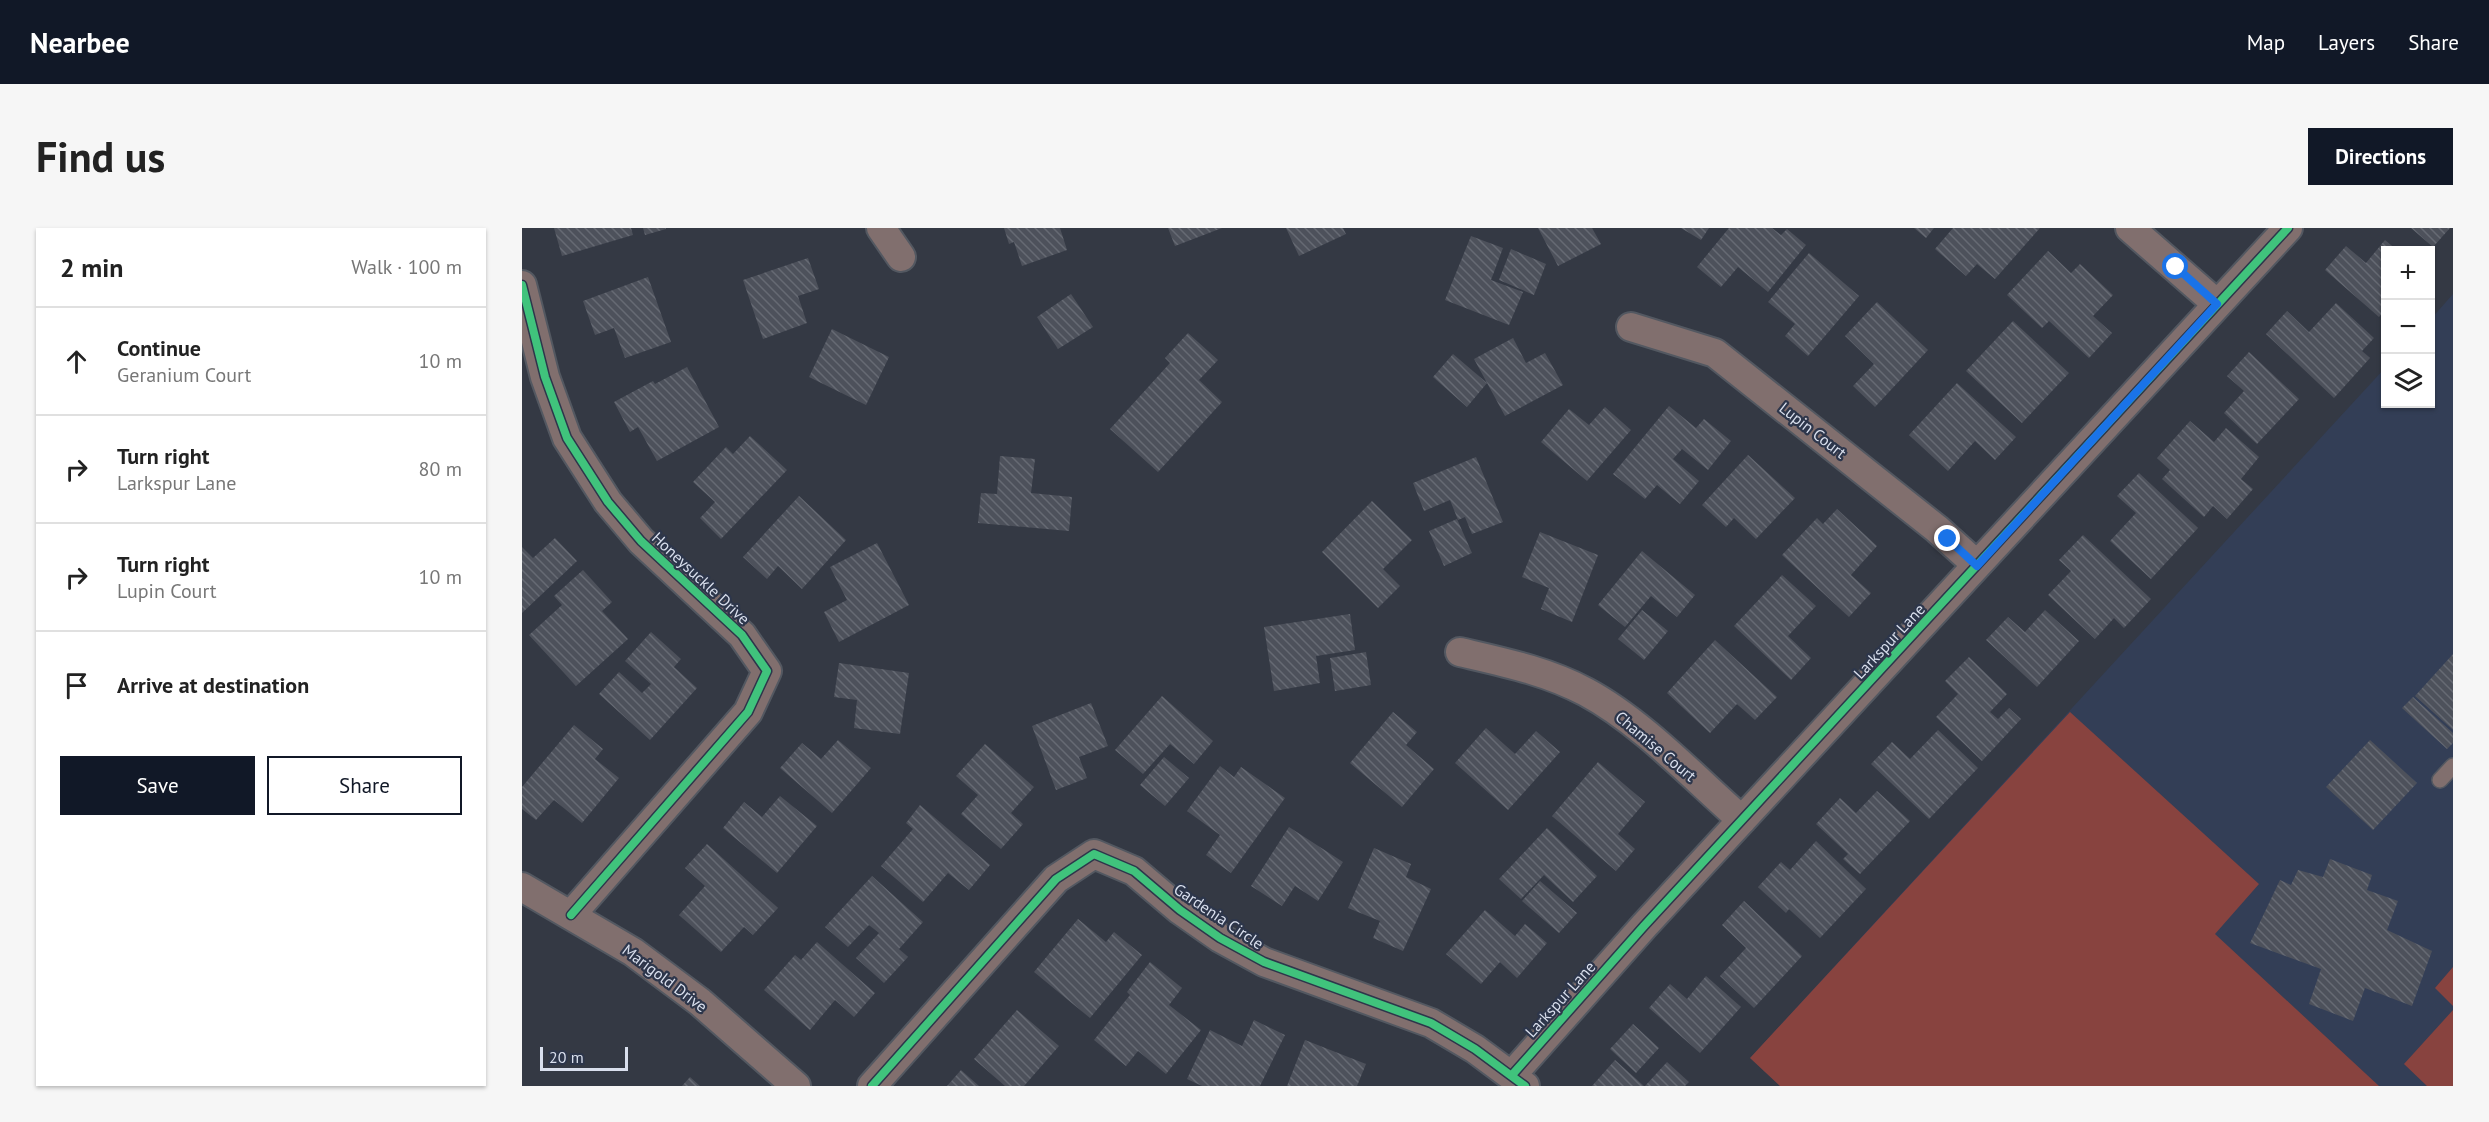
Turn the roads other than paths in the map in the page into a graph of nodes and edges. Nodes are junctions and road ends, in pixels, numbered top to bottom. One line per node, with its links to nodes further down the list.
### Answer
1 (881, 228): 4 (street)
2 (2130, 228): 6 (street)
3 (2288, 228): 6 (street, Larkspur Lane)
4 (901, 257)
5 (522, 285): 14 (street, Honeysuckle Drive)
6 (2217, 304): 8 (street, Larkspur Lane)
7 (1631, 327): 8 (street, Lupin Court)
8 (1977, 566): 12 (street, Larkspur Lane)
9 (1460, 652): 12 (street, Chamise Court)
10 (2453, 766): 11 (lane)
11 (2440, 780)
12 (1742, 820): 15 (street, Larkspur Lane)
13 (522, 887): 14 (street, Marigold Drive)
14 (571, 915): 16 (street, Marigold Drive)
15 (1518, 1080): 17 (street, Gardenia Circle)
16 (796, 1086)
17 (872, 1086)

